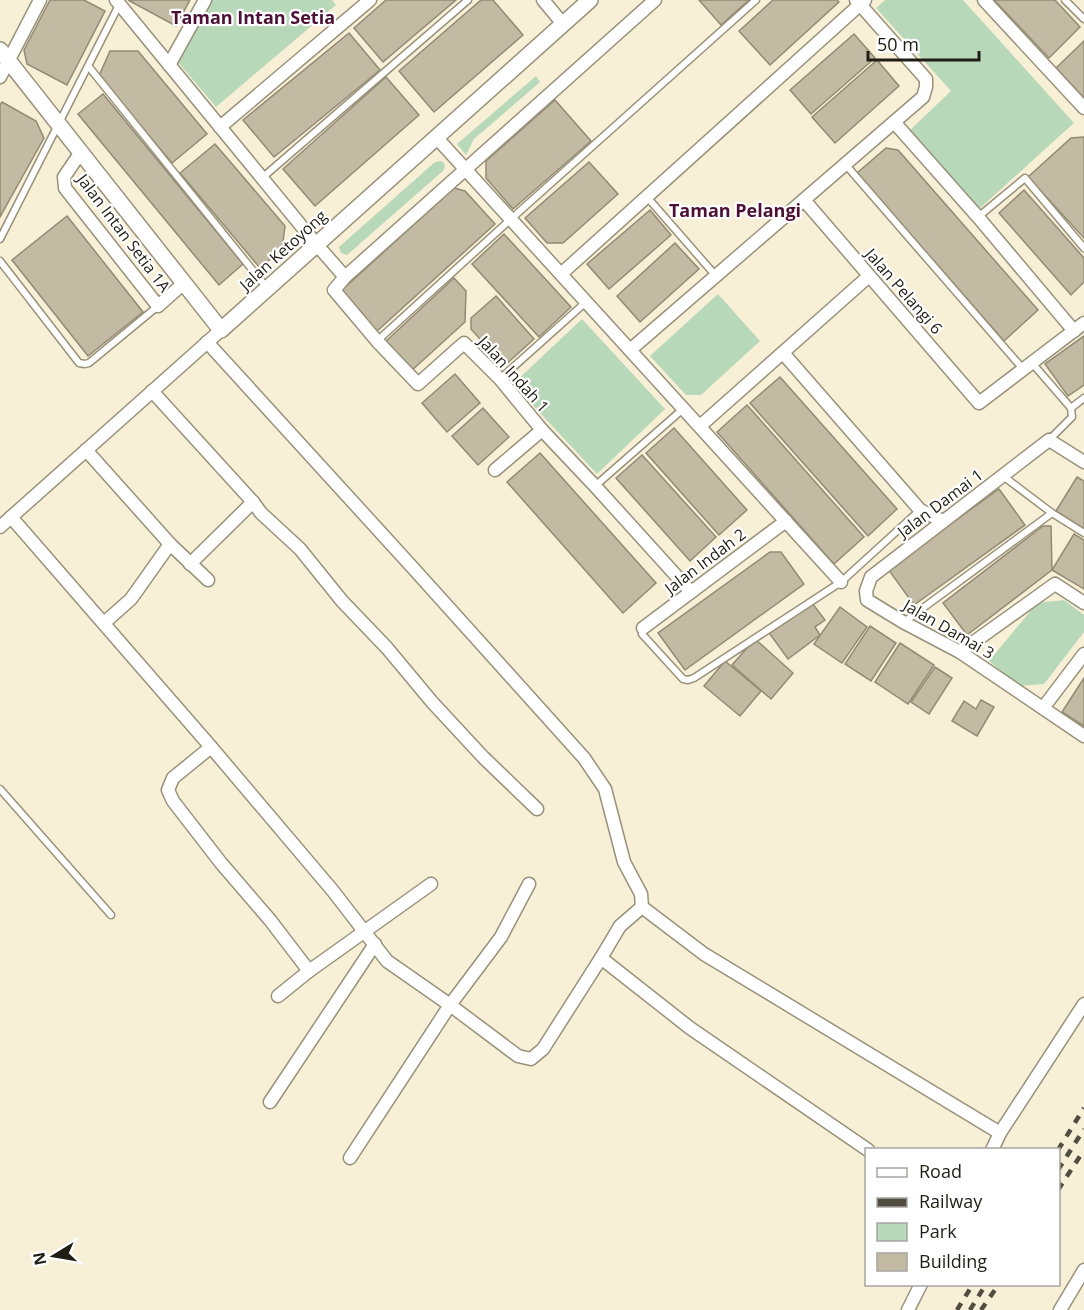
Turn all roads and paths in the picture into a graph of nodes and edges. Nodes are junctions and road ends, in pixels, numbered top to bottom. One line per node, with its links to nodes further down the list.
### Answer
1 (40, 0): 15 (street)
2 (205, 0): 16 (street)
3 (468, 0): 27 (lane)
4 (543, 0): 14 (street)
5 (590, 0): 14 (street, Jalan Ketoyong)
6 (656, 0): 26 (street)
7 (756, 0): 31 (lane)
8 (984, 0): 19 (street)
9 (1065, 0): 13 (lane)
10 (119, 1): 16 (street); 17 (lane)
11 (362, 2): 22 (street)
12 (861, 2): 20 (street); 28 (street)
13 (1084, 19)
14 (563, 24): 23 (street, Jalan Ketoyong)
15 (3, 56): 18 (street); 21 (street)
16 (169, 64): 22 (street)
17 (89, 67): 21 (lane); 41 (lane)
18 (0, 77)
19 (1084, 108)
20 (894, 122): 25 (street); 30 (street)
21 (59, 125): 24 (street); 32 (lane)
22 (220, 127): 27 (street)
23 (436, 137): 26 (street); 33 (street, Jalan Ketoyong)
24 (81, 153): 40 (street); 43 (street, Jalan Intan Setia 1A)
25 (845, 164): 29 (street); 50 (lane)
26 (466, 169): 31 (street); 39 (street)
27 (262, 178): 33 (street)
28 (647, 196): 36 (street); 37 (lane)
29 (804, 200): 37 (street); 38 (street, Jalan Pelangi 6)
30 (978, 217): 34 (lane); 44 (street)
31 (511, 219): 36 (street); 46 (lane)
32 (0, 239)
33 (316, 245): 39 (street); 41 (street, Jalan Ketoyong)
34 (1084, 248)
35 (0, 261): 43 (lane)
36 (561, 274): 42 (street)
37 (716, 276): 48 (street)
38 (869, 276): 49 (street); 50 (street, Jalan Pelangi 6)
39 (345, 277): 46 (street, Jalan Indah 1)
40 (184, 284): 43 (street, Jalan Intan Setia 1A); 45 (street)
41 (267, 288): 45 (street, Jalan Ketoyong)
42 (586, 302): 48 (street); 51 (lane)
43 (158, 306)
44 (1079, 327): 50 (street)
45 (220, 330): 47 (street, Jalan Ketoyong)
46 (376, 341): 51 (street, Jalan Indah 1)
47 (207, 342): 52 (street, Jalan Ketoyong); 91 (street)
48 (630, 350): 55 (street)
49 (783, 353): 56 (street); 65 (street)
50 (1028, 366): 54 (lane)
51 (500, 379): 57 (street, Jalan Indah 1)
52 (152, 392): 59 (street, Jalan Ketoyong); 64 (street)
53 (1084, 398): 54 (lane)
54 (1071, 408): 58 (lane)
55 (684, 409): 56 (street); 63 (lane)
56 (700, 426): 68 (street)
57 (542, 430): 61 (street); 63 (street, Jalan Indah 1)
58 (1049, 440): 60 (street); 62 (street, Jalan Damai 1)
59 (86, 450): 67 (street, Jalan Ketoyong); 72 (street)
60 (1084, 462)
61 (495, 471)
62 (1003, 476): 66 (lane); 69 (street, Jalan Damai 1)
63 (595, 486): 76 (street, Jalan Indah 1)
64 (253, 502): 73 (street); 88 (street)
65 (920, 510): 69 (street); 75 (lane)
66 (1052, 513): 71 (lane); 79 (lane)
67 (11, 517): 70 (street, Jalan Ketoyong); 80 (street)
68 (786, 521): 75 (street); 76 (street, Jalan Indah 2)
69 (943, 521): 77 (street, Jalan Damai 1)
70 (0, 527)
71 (1084, 533)
72 (170, 544): 73 (street); 80 (street)
73 (190, 564): 74 (street)
74 (208, 580)
75 (841, 582): 81 (lane)
76 (690, 592): 81 (street, Jalan Indah 2)
77 (867, 600): 79 (street, Jalan Damai 3)
78 (1084, 603): 82 (street)
79 (903, 622): 82 (street, Jalan Damai 3)
80 (104, 623): 86 (street)
81 (643, 628)
82 (960, 652): 84 (street, Jalan Damai 3)
83 (1084, 654): 84 (street)
84 (1043, 708): 85 (street, Jalan Damai 3)
85 (1084, 736)
86 (212, 747): 93 (street); 96 (street)
87 (0, 789): 92 (lane)
88 (537, 809)
89 (430, 884): 93 (street)
90 (529, 884): 99 (street)
91 (642, 907): 95 (street); 101 (street)
92 (111, 915)
93 (364, 931): 94 (street); 96 (street)
94 (375, 944): 99 (street); 100 (street)
95 (601, 958): 99 (street); 102 (street)
96 (309, 971): 97 (street)
97 (278, 996)
98 (1084, 1004): 101 (street)
99 (450, 1005): 104 (street)
100 (270, 1102)
101 (1000, 1133): 103 (street)
102 (867, 1148)
103 (992, 1148)
104 (350, 1158)
105 (1084, 1270): 108 (street)
106 (920, 1286): 107 (street)
107 (908, 1310)
108 (1060, 1310)

